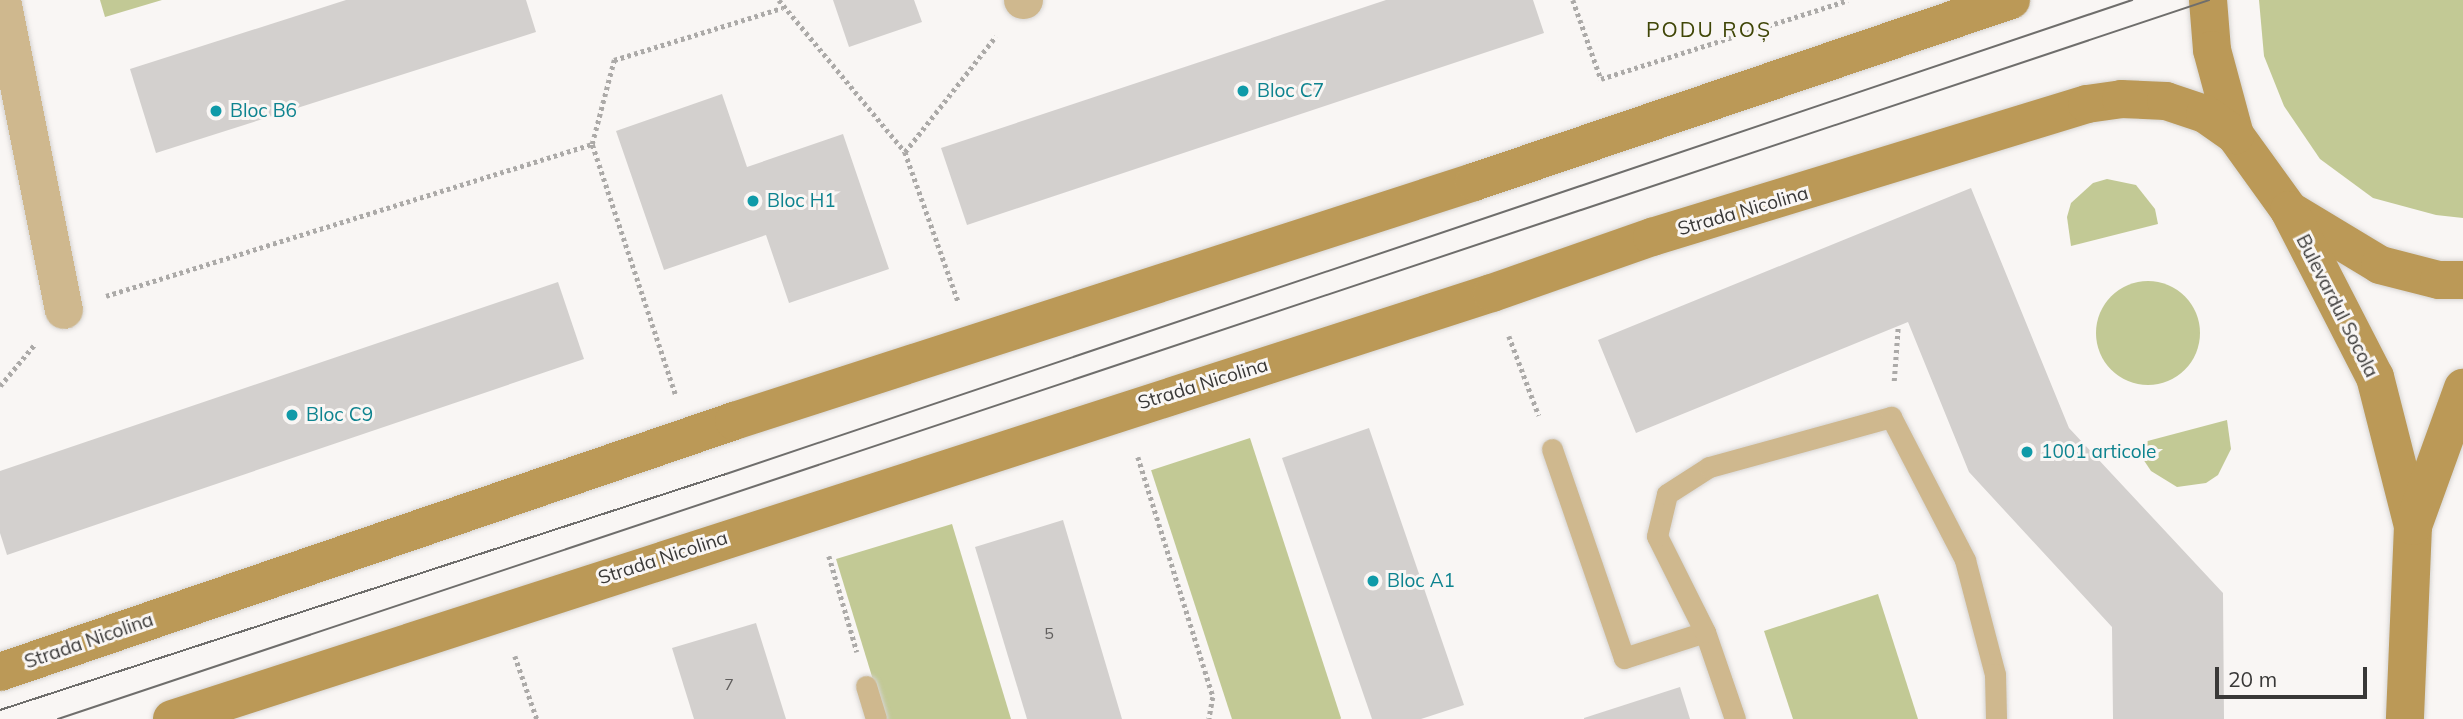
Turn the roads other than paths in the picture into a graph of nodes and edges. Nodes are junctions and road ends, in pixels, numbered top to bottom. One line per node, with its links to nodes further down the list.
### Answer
1 (2, 0): 7 (street)
2 (2011, 0): 13 (main road, Strada Nicolina)
3 (2208, 0): 4 (main road)
4 (2235, 135): 5 (main road); 15 (main road, Strada Nicolina)
5 (2289, 210): 6 (main road); 11 (main road, Bulevardul Socola)
6 (2463, 280)
7 (64, 310)
8 (2463, 388): 11 (main road, Bulevardul Socola)
9 (1552, 449): 12 (lane)
10 (2463, 458): 11 (main road)
11 (2416, 515): 19 (main road, Bulevardul Socola)
12 (1705, 632): 17 (lane); 18 (lane)
13 (0, 672)
14 (866, 686): 16 (lane)
15 (172, 719)
16 (876, 719)
17 (1735, 719)
18 (1996, 719)
19 (2405, 719)

